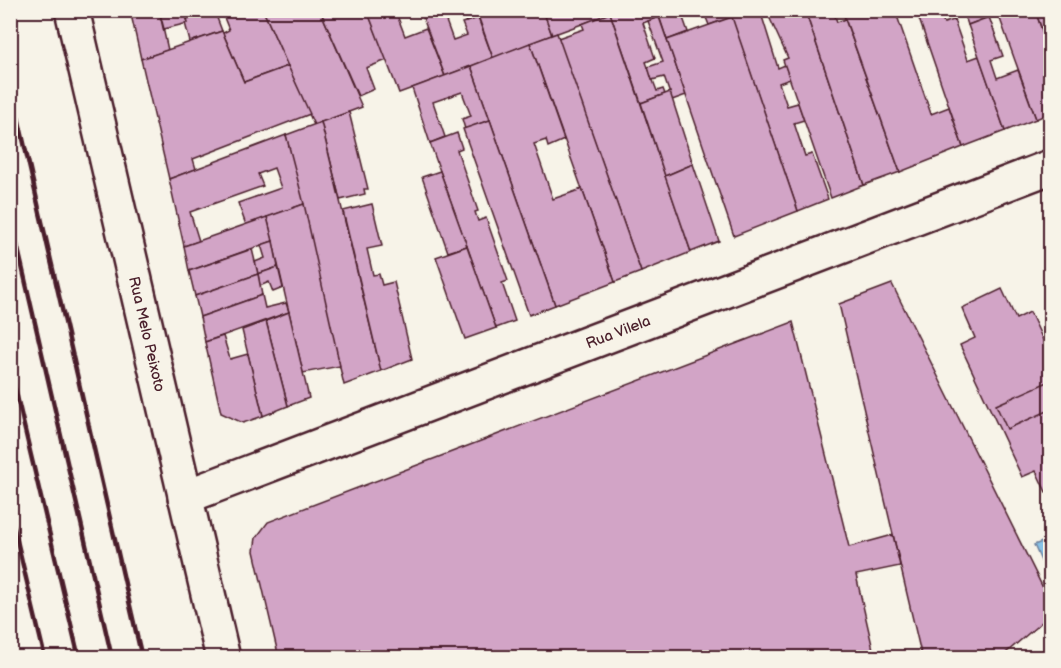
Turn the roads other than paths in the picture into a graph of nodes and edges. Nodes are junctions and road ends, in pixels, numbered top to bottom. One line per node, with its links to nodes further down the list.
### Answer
1 (72, 10): 3 (street, Rua Melo Peixoto)
2 (1050, 167): 3 (street, Rua Vilela)
3 (185, 497): 4 (street, Rua Melo Peixoto)
4 (223, 657)

